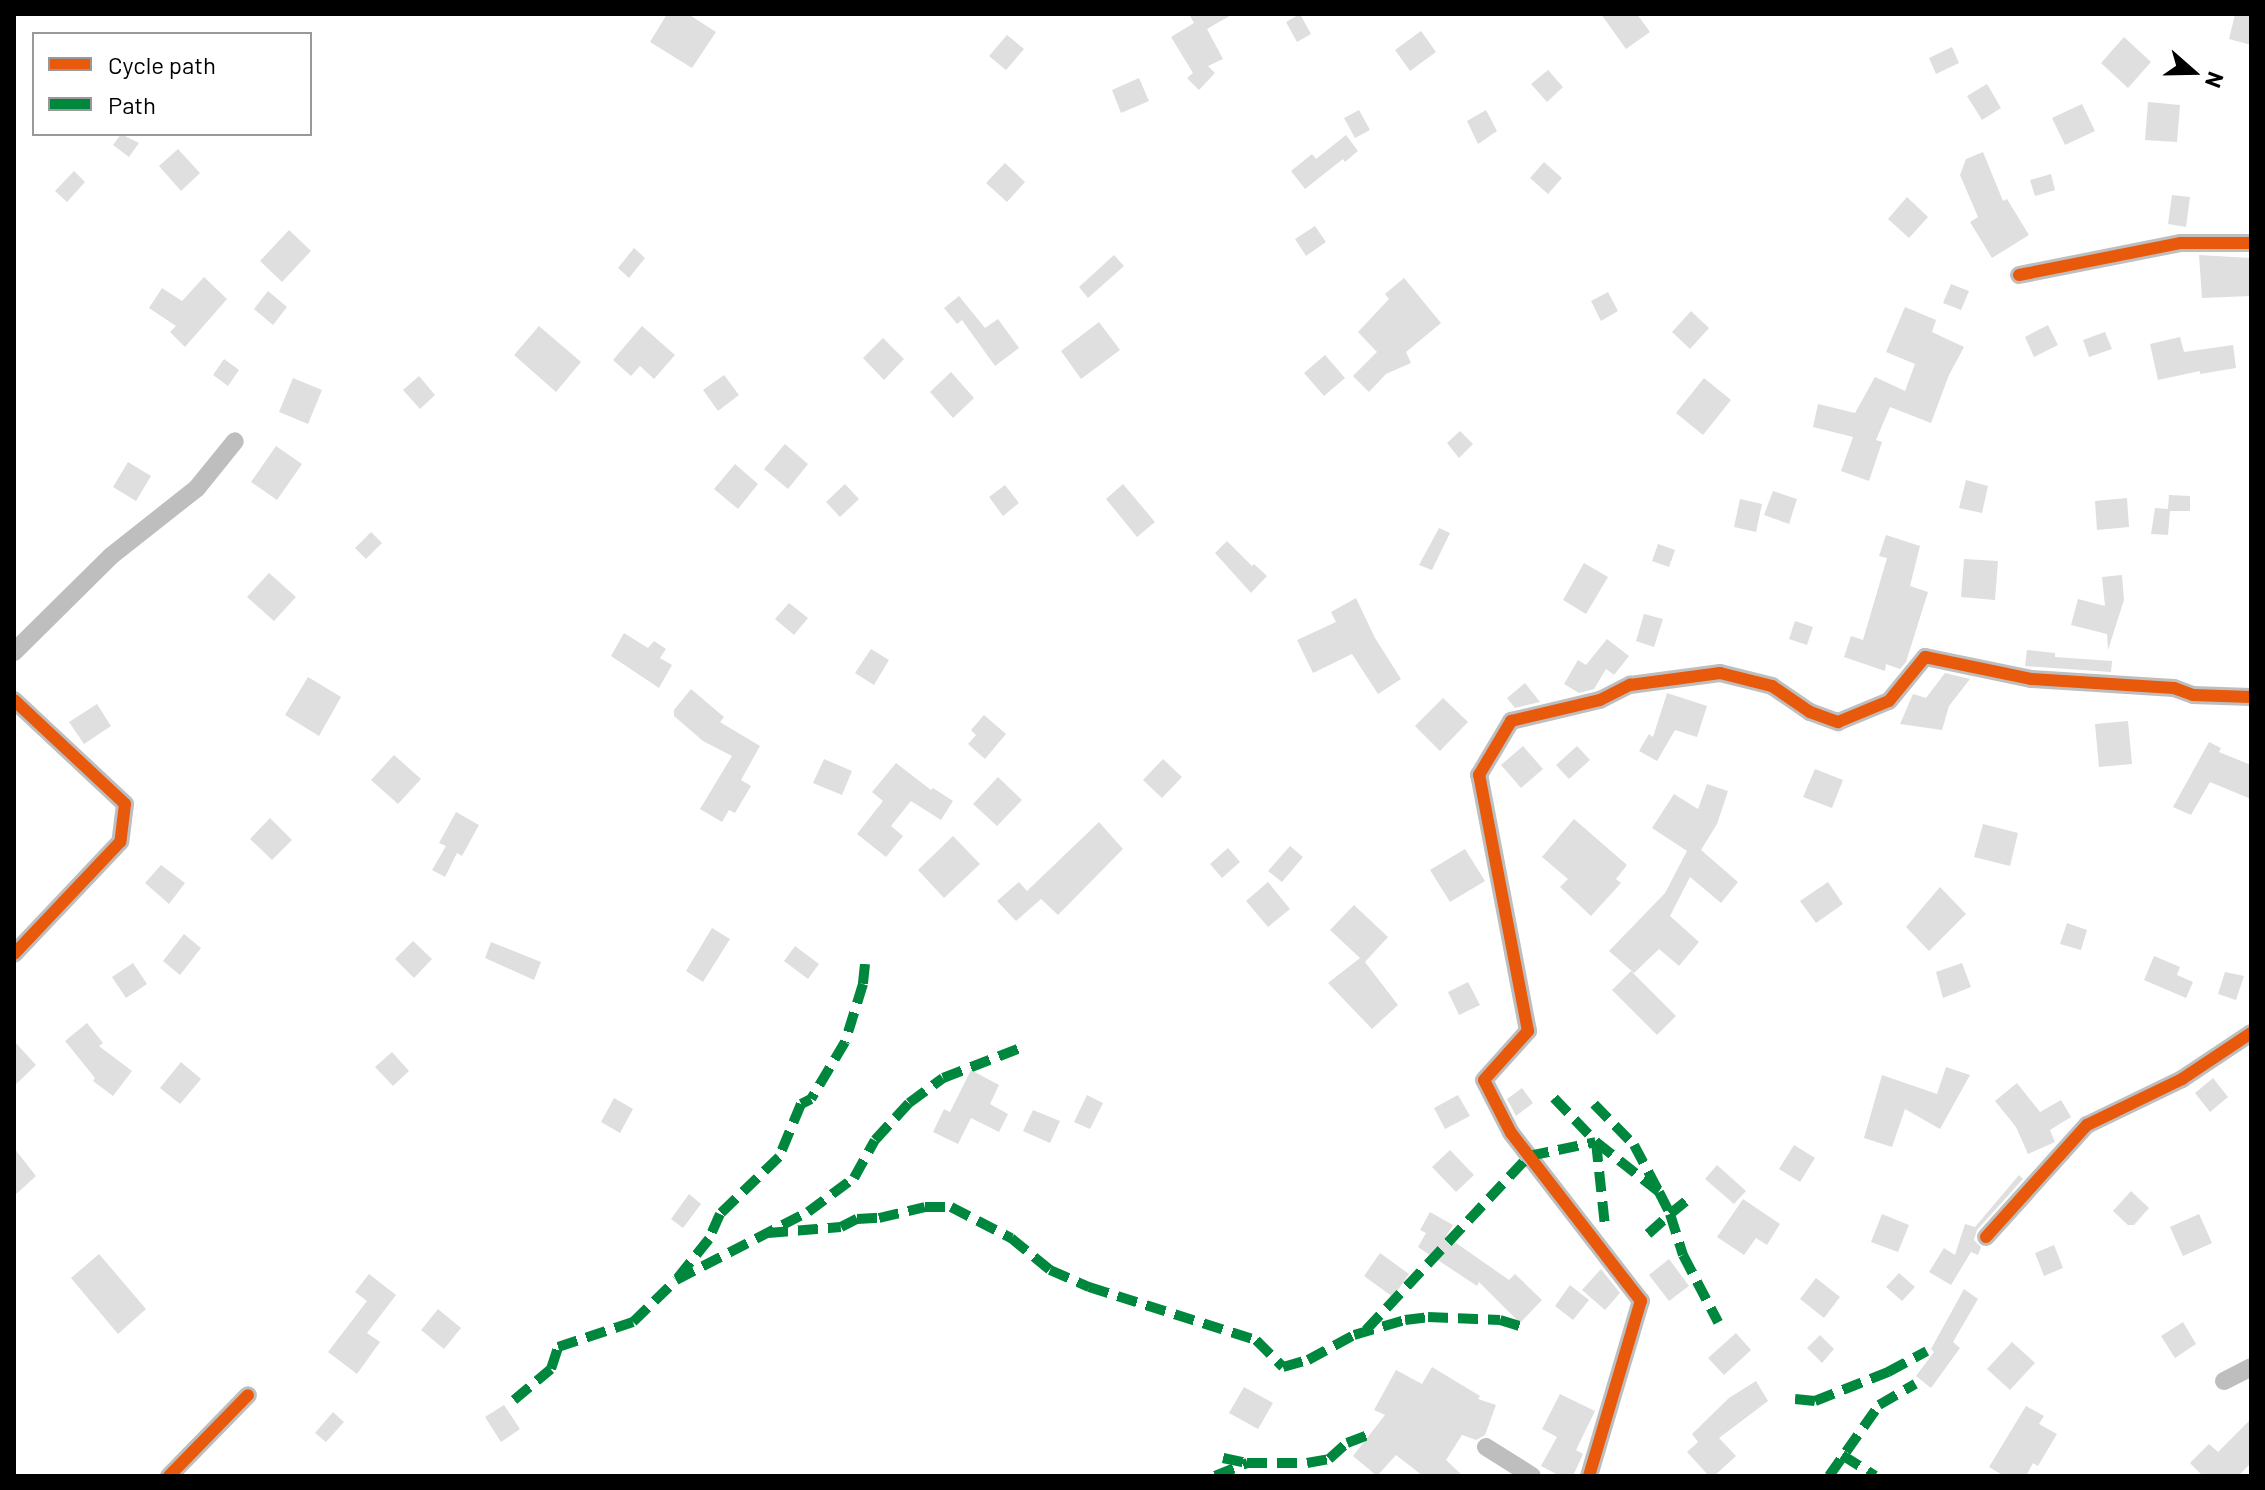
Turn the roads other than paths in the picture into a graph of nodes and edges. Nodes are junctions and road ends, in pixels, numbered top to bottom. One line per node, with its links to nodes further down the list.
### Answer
1 (2251, 243): 2 (street)
2 (2019, 275)
3 (235, 441): 4 (street)
4 (14, 652)
5 (2251, 697): 16 (street)
6 (14, 700): 7 (street)
7 (14, 954)
8 (2251, 1033): 9 (street)
9 (1986, 1237)
10 (2251, 1367): 11 (street)
11 (2224, 1381)
12 (248, 1395): 14 (street)
13 (1486, 1447): 15 (street)
14 (169, 1476)
15 (1532, 1476)
16 (1589, 1476)

